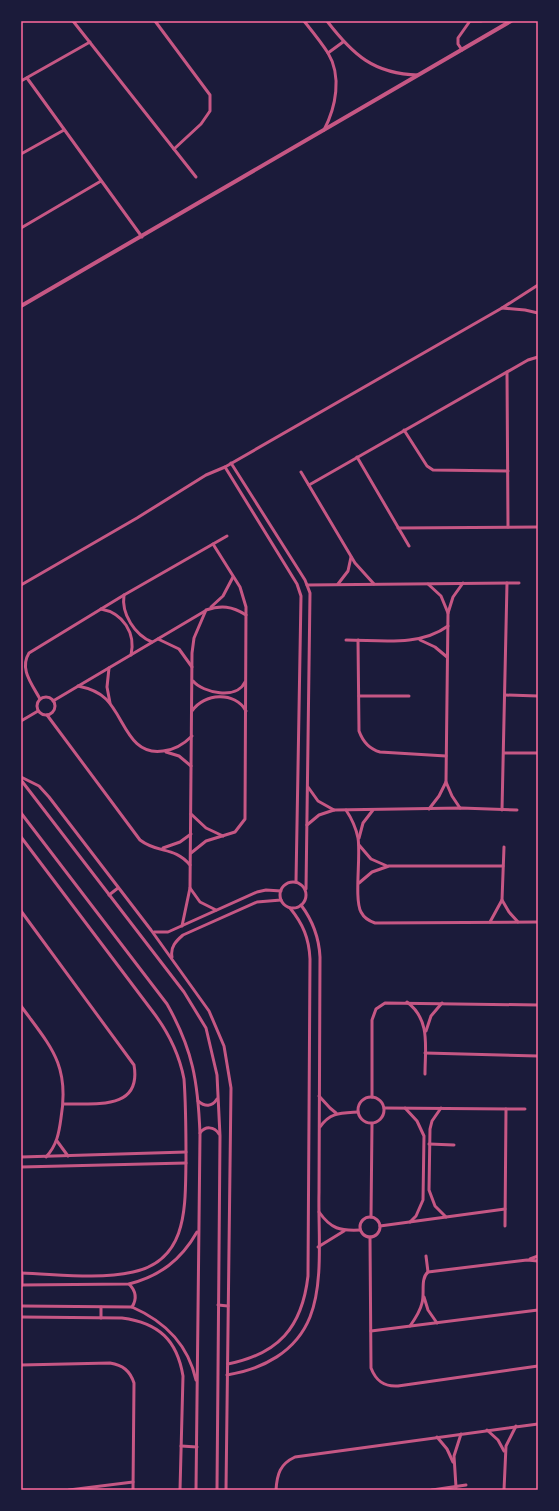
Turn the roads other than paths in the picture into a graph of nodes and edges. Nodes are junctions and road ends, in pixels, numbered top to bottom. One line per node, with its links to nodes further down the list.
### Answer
1 (73, 21): 8 (street)
2 (155, 21): 17 (street)
3 (304, 21): 11 (street)
4 (328, 21): 9 (street)
5 (470, 21): 6 (street); 10 (street)
6 (481, 21)
7 (511, 21): 10 (street)
8 (90, 42): 13 (street); 17 (street)
9 (343, 42): 11 (street); 12 (street)
10 (462, 51): 12 (street)
11 (328, 53): 16 (street)
12 (420, 75): 16 (street)
13 (27, 78): 14 (street); 15 (street)
14 (21, 81)
15 (64, 130): 18 (street); 20 (street)
16 (324, 131): 22 (street)
17 (174, 148): 19 (street)
18 (21, 154)
19 (196, 177)
20 (101, 181): 21 (street); 22 (street)
21 (21, 228)
22 (142, 237): 24 (street)
23 (538, 285): 25 (street)
24 (21, 306)
25 (502, 308): 26 (street); 31 (street)
26 (538, 313)
27 (538, 357): 28 (street)
28 (507, 372): 29 (street); 33 (street)
29 (404, 430): 30 (street); 33 (street)
30 (357, 457): 35 (street); 38 (street)
31 (231, 463): 32 (street); 51 (street)
32 (226, 467): 50 (street); 112 (street)
33 (508, 471): 36 (street)
34 (300, 472): 35 (street)
35 (309, 485): 42 (street)
36 (508, 527): 37 (street); 38 (street)
37 (538, 527)
38 (398, 528): 41 (street)
39 (227, 536): 40 (street)
40 (213, 544): 43 (street); 52 (street)
41 (408, 546)
42 (351, 555): 47 (street); 48 (street)
43 (233, 577): 54 (street); 56 (street)
44 (463, 583): 45 (street); 49 (street); 55 (street)
45 (507, 583): 46 (street); 70 (street)
46 (519, 583)
47 (338, 584): 48 (street); 51 (street)
48 (374, 584): 49 (street)
49 (428, 584): 55 (street)
50 (21, 585)
51 (307, 585): 90 (street)
52 (124, 595): 53 (street); 62 (street)
53 (101, 608): 63 (street); 74 (street)
54 (206, 610): 56 (street); 58 (street); 66 (street)
55 (448, 613): 57 (street)
56 (246, 615): 67 (street)
57 (448, 626): 61 (street); 64 (street)
58 (158, 639): 62 (street); 66 (street)
59 (346, 640): 60 (street)
60 (358, 640): 61 (street); 71 (street)
61 (420, 640): 64 (street)
62 (152, 642): 63 (street)
63 (131, 655): 65 (street)
64 (448, 657): 86 (street)
65 (109, 668): 69 (street); 76 (street)
66 (193, 668): 68 (street)
67 (245, 680): 68 (street); 79 (street)
68 (193, 681): 78 (street)
69 (78, 686): 75 (street); 76 (street)
70 (505, 695): 73 (street); 84 (street)
71 (359, 696): 72 (street); 86 (street)
72 (409, 696)
73 (538, 696)
74 (40, 699): 75 (street); 77 (street)
75 (54, 701): 80 (street)
76 (112, 706): 83 (street)
77 (38, 711): 80 (street); 81 (street)
78 (192, 711): 79 (street); 82 (street)
79 (246, 712): 102 (street)
80 (47, 715): 107 (street)
81 (21, 721)
82 (192, 736): 83 (street); 87 (street)
83 (164, 751): 87 (street)
84 (504, 753): 85 (street); 96 (street)
85 (538, 753)
86 (446, 756): 89 (street)
87 (192, 767): 99 (street)
88 (21, 779): 114 (street); 118 (street)
89 (446, 782): 91 (street); 92 (street)
90 (308, 785): 93 (street); 100 (street)
91 (461, 808): 92 (street); 96 (street)
92 (429, 809): 95 (street)
93 (334, 810): 94 (street); 100 (street)
94 (346, 810): 95 (street); 104 (street)
95 (374, 810): 104 (street)
96 (502, 810): 97 (street)
97 (517, 810)
98 (21, 813): 144 (street)
99 (191, 814): 101 (street); 102 (street)
100 (307, 825): 116 (street)
101 (191, 834): 107 (street); 108 (street)
102 (225, 836): 108 (street)
103 (21, 837): 160 (street)
104 (358, 839): 105 (street)
105 (359, 845): 110 (street); 113 (street)
106 (504, 847): 111 (street)
107 (159, 849): 109 (street)
108 (190, 853): 109 (street)
109 (190, 865): 115 (street)
110 (389, 866): 111 (street); 113 (street)
111 (503, 866): 120 (street)
112 (296, 882): 116 (street); 117 (street)
113 (359, 883): 125 (street)
114 (118, 888): 118 (street); 129 (street)
115 (190, 888): 123 (street); 128 (street)
116 (306, 889): 121 (street)
117 (280, 891): 119 (street); 123 (street)
118 (109, 895): 132 (street)
119 (281, 900): 122 (street); 130 (street)
120 (502, 900): 125 (street); 126 (street)
121 (301, 905): 122 (street); 141 (street)
122 (290, 908): 200 (street)
123 (216, 910): 128 (street)
124 (22, 913): 145 (street)
125 (490, 922): 126 (street)
126 (518, 922): 127 (street)
127 (538, 922)
128 (182, 926): 129 (street)
129 (151, 930): 130 (street)
130 (172, 959): 131 (street)
131 (192, 986): 132 (street); 191 (street)
132 (184, 992): 143 (street)
133 (407, 1002): 134 (street); 137 (street); 142 (street)
134 (442, 1003): 135 (street); 137 (street)
135 (538, 1005)
136 (21, 1006): 145 (street)
137 (425, 1033): 138 (street)
138 (425, 1053): 139 (street); 140 (street)
139 (538, 1056)
140 (425, 1074)
141 (319, 1096): 152 (street); 154 (street)
142 (372, 1097): 146 (street); 151 (street)
143 (218, 1098): 144 (street); 156 (street)
144 (198, 1101): 155 (street)
145 (64, 1104): 157 (street)
146 (384, 1108): 147 (street); 153 (street)
147 (406, 1108): 148 (street); 170 (street)
148 (441, 1108): 149 (street); 158 (street)
149 (506, 1109): 150 (street); 166 (street)
150 (525, 1109)
151 (358, 1112): 152 (street); 153 (street)
152 (336, 1113): 154 (street)
153 (372, 1124): 168 (street)
154 (319, 1128): 167 (street)
155 (200, 1134): 156 (street); 173 (street)
156 (220, 1136): 189 (street)
157 (58, 1141): 161 (street); 163 (street)
158 (429, 1144): 159 (street); 169 (street)
159 (454, 1145)
160 (186, 1152): 161 (street); 164 (street)
161 (68, 1156): 163 (street)
162 (21, 1157): 163 (street)
163 (46, 1157)
164 (186, 1163): 165 (street); 184 (street)
165 (21, 1167)
166 (505, 1209): 169 (street); 172 (street)
167 (319, 1212): 175 (street); 177 (street)
168 (372, 1217): 171 (street); 174 (street)
169 (446, 1217): 170 (street)
170 (410, 1222): 171 (street)
171 (380, 1226): 176 (street)
172 (505, 1226)
173 (198, 1230): 186 (street); 204 (street)
174 (360, 1230): 175 (street); 176 (street)
175 (344, 1231): 177 (street)
176 (370, 1237): 199 (street)
177 (318, 1247): 203 (street)
178 (426, 1256): 182 (street)
179 (538, 1256): 180 (street)
180 (527, 1260): 181 (street); 182 (street)
181 (538, 1261)
182 (428, 1272): 188 (street)
183 (21, 1273): 184 (street); 185 (street)
184 (91, 1276): 187 (street)
185 (22, 1284): 187 (street)
186 (129, 1284): 187 (street); 193 (street)
187 (92, 1285)
188 (423, 1295): 197 (street); 198 (street)
189 (218, 1305): 191 (street); 212 (street)
190 (21, 1306): 192 (street)
191 (228, 1306): 200 (street)
192 (101, 1307): 193 (street); 196 (street)
193 (132, 1307): 204 (street)
194 (538, 1310): 197 (street)
195 (21, 1317): 196 (street)
196 (101, 1318): 210 (street)
197 (437, 1323): 198 (street)
198 (410, 1326): 199 (street)
199 (371, 1331): 202 (street)
200 (228, 1364): 203 (street)
201 (21, 1366): 216 (street)
202 (538, 1366)
203 (227, 1375): 213 (street)
204 (197, 1386): 211 (street)
205 (538, 1424): 206 (street)
206 (516, 1426): 207 (street); 214 (street)
207 (487, 1430): 208 (street); 214 (street)
208 (462, 1434): 209 (street); 215 (street)
209 (437, 1437): 215 (street); 225 (street)
210 (181, 1446): 211 (street); 221 (street)
211 (197, 1447): 222 (street)
212 (217, 1450): 213 (street); 223 (street)
213 (226, 1450): 224 (street)
214 (505, 1453): 227 (street)
215 (453, 1463): 218 (street)
216 (133, 1482): 219 (street); 220 (street)
217 (466, 1485): 218 (street)
218 (456, 1487): 226 (street)
219 (69, 1490)
220 (133, 1490)
221 (180, 1490)
222 (196, 1490)
223 (217, 1490)
224 (226, 1490)
225 (276, 1490)
226 (432, 1490)
227 (504, 1490)

